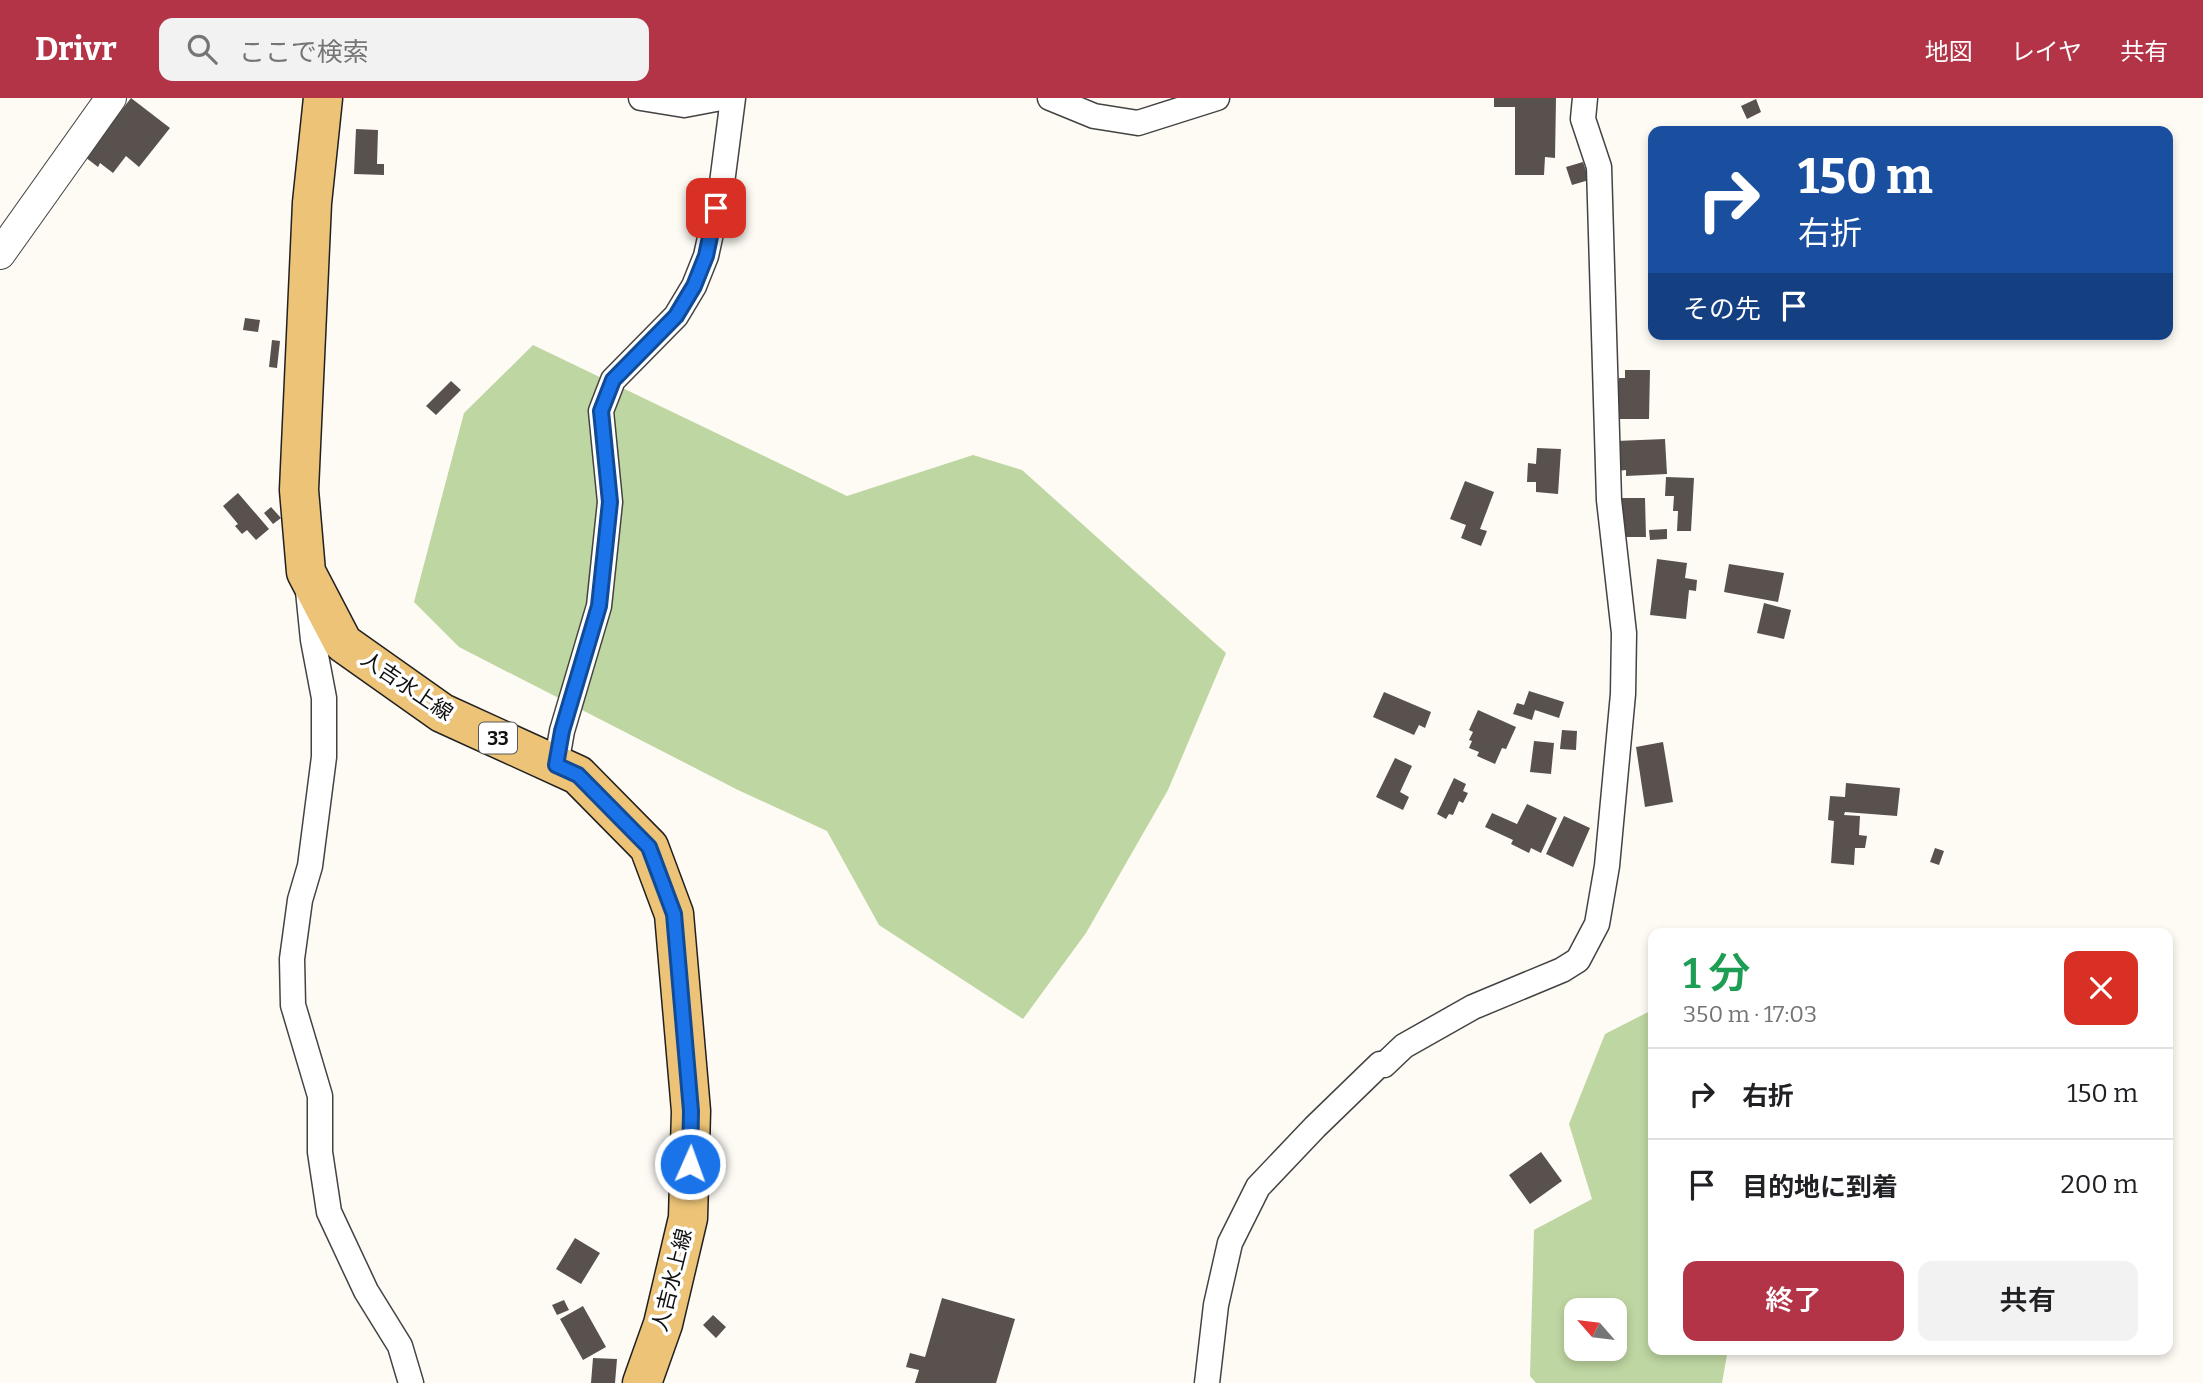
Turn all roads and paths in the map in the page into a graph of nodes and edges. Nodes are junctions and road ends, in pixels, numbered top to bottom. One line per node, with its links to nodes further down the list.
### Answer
1 (111, 98): 9 (street)
2 (323, 98): 10 (main road, 人吉水上線 / 33)
3 (641, 98): 4 (street)
4 (721, 98)
5 (733, 98): 11 (street)
6 (1050, 98): 7 (street)
7 (1217, 98)
8 (1585, 98): 14 (street)
9 (0, 254)
10 (306, 572): 11 (main road, 人吉水上線 / 33); 12 (street)
11 (556, 765): 13 (main road, 人吉水上線 / 33)
12 (411, 1383)
13 (642, 1383)
14 (1207, 1383)

